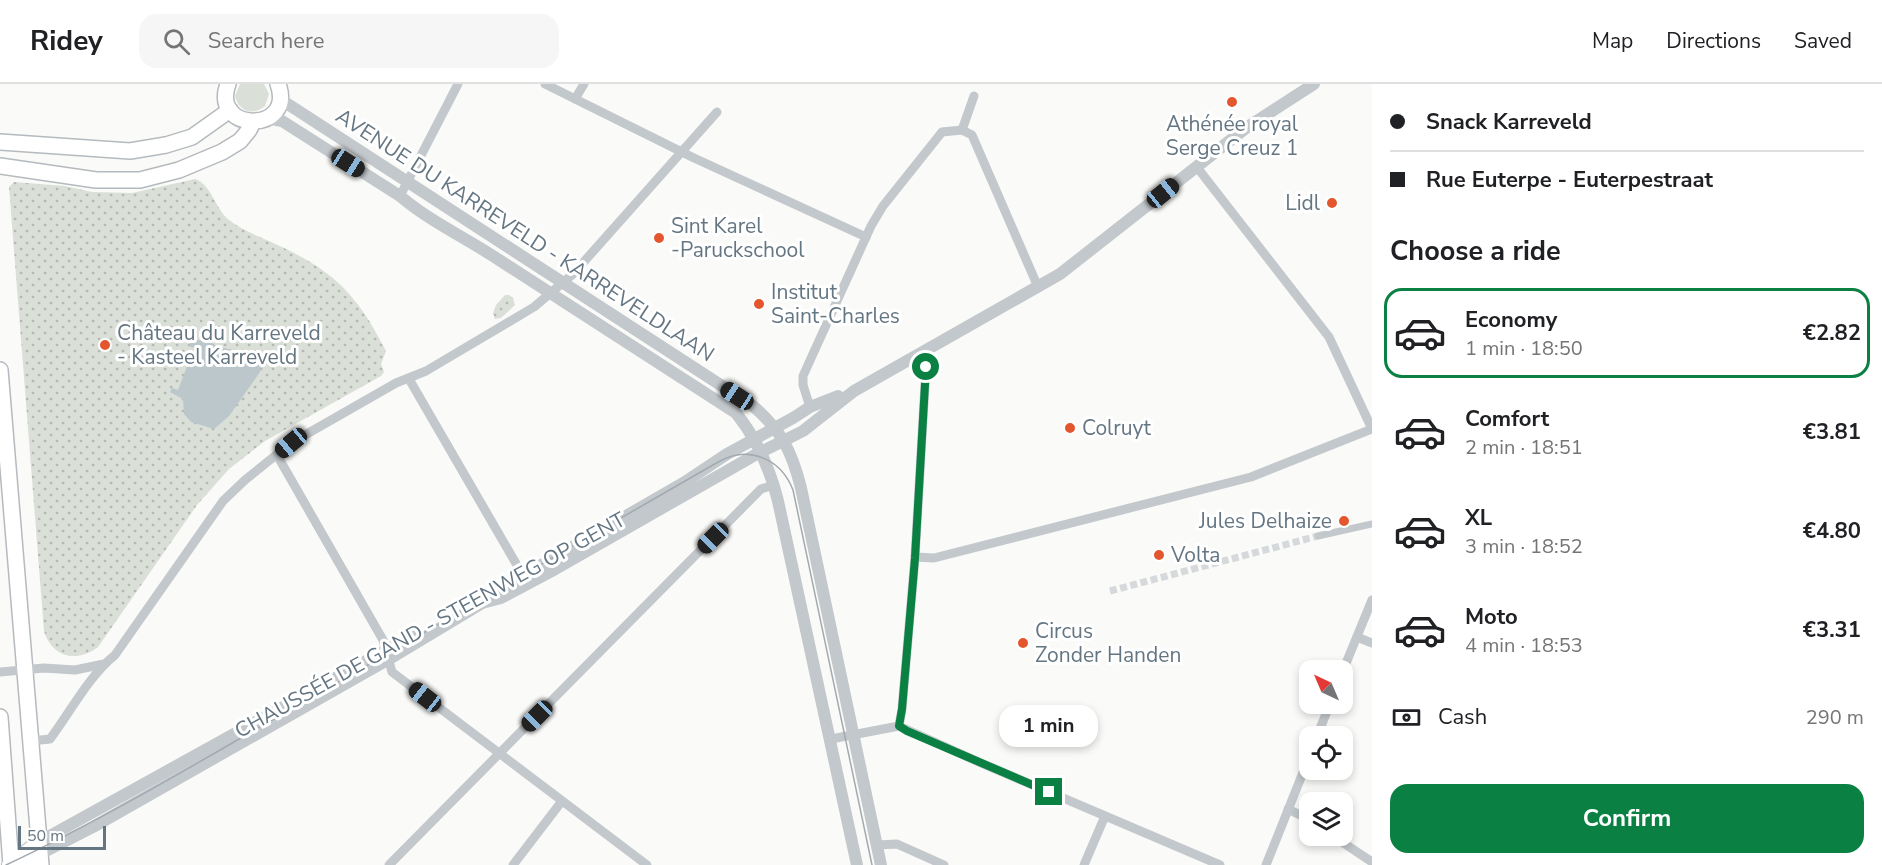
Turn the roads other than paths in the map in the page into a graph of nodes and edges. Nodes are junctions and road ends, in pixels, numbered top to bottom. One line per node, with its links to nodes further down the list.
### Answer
1 (458, 84): 17 (street)
2 (545, 84): 8 (street)
3 (584, 84): 8 (street)
4 (1314, 84): 16 (street, CHAUSSÉE DE GAND - STEENWEG OP GENT)
5 (226, 85): 9 (main road)
6 (279, 92): 11 (main road); 17 (street, AVENUE DU KARREVELD - KARREVELDLAAN)
7 (974, 96): 12 (street)
8 (575, 99): 14 (street)
9 (230, 110): 11 (main road); 13 (main road)
10 (717, 111): 14 (street)
11 (260, 120): 15 (main road); 18 (street, AVENUE DU KARREVELD - KARREVELDLAAN)
12 (962, 130): 19 (street); 21 (street)
13 (0, 142)
14 (682, 151): 19 (street); 20 (street)
15 (0, 166)
16 (1196, 166): 21 (street, CHAUSSÉE DE GAND - STEENWEG OP GENT); 30 (street)
17 (407, 181): 18 (street); 20 (street, AVENUE DU KARREVELD - KARREVELDLAAN)
18 (400, 196): 22 (street, AVENUE DU KARREVELD - KARREVELDLAAN)
19 (866, 237): 27 (street)
20 (563, 282): 22 (street); 29 (street, AVENUE DU KARREVELD - KARREVELDLAAN)
21 (1038, 287): 23 (street, CHAUSSÉE DE GAND - STEENWEG OP GENT)
22 (550, 294): 25 (street); 31 (street, AVENUE DU KARREVELD - KARREVELDLAAN)
23 (919, 354): 26 (street, CHAUSSÉE DE GAND - STEENWEG OP GENT); 38 (street)
24 (0, 370): 28 (main road)
25 (409, 379): 34 (street); 39 (street)
26 (854, 391): 27 (street, CHAUSSÉE DE GAND - STEENWEG OP GENT); 32 (street, CHAUSSÉE DE GAND - STEENWEG OP GENT)
27 (810, 407): 29 (street, CHAUSSÉE DE GAND - STEENWEG OP GENT)
28 (2, 424): 46 (main road)
29 (775, 428): 31 (street, CHAUSSÉE DE GAND - STEENWEG OP GENT); 32 (street, AVENUE DU KARREVELD - KARREVELDLAAN)
30 (1372, 429): 38 (street)
31 (755, 439): 33 (street, AVENUE DU KARREVELD - KARREVELDLAAN); 39 (street, CHAUSSÉE DE GAND - STEENWEG OP GENT)
32 (784, 440): 33 (street, CHAUSSÉE DE GAND - STEENWEG OP GENT); 52 (street, AVENUE DU KARREVELD - KARREVELDLAAN)
33 (761, 452): 35 (street, AVENUE DU KARREVELD - KARREVELDLAAN); 39 (street, CHAUSSÉE DE GAND - STEENWEG OP GENT)
34 (277, 455): 43 (street); 45 (street)
35 (774, 485): 53 (street, AVENUE DU KARREVELD - KARREVELDLAAN); 55 (street)
36 (1372, 524): 37 (street)
37 (1318, 536)
38 (915, 558): 51 (street)
39 (525, 579): 43 (street, CHAUSSÉE DE GAND - STEENWEG OP GENT)
40 (1372, 600): 41 (street)
41 (1357, 637): 42 (street); 44 (street)
42 (1372, 643)
43 (388, 654): 55 (street); 63 (street, CHAUSSÉE DE GAND - STEENWEG OP GENT)
44 (1347, 660)
45 (104, 664): 47 (street); 49 (street)
46 (24, 669): 47 (street); 48 (street); 54 (main road)
47 (75, 670): 49 (street)
48 (0, 672)
49 (88, 684): 54 (street)
50 (0, 717): 65 (main road)
51 (899, 726): 52 (street); 60 (street)
52 (854, 734): 53 (street); 61 (street, AVENUE DU KARREVELD - KARREVELDLAAN)
53 (831, 739): 70 (street, AVENUE DU KARREVELD - KARREVELDLAAN)
54 (31, 741): 63 (main road)
55 (500, 754): 57 (street); 67 (street)
56 (1300, 780): 58 (street)
57 (562, 801): 68 (street); 69 (street)
58 (1288, 808): 59 (street); 75 (street)
59 (1299, 814)
60 (1105, 816): 73 (street); 74 (street)
61 (877, 845): 71 (street, AVENUE DU KARREVELD - KARREVELDLAAN); 72 (street)
62 (1348, 846): 64 (street)
63 (40, 854): 65 (main road, CHAUSSÉE DE GAND - STEENWEG OP GENT); 66 (main road, CHAUSSÉE DE GAND - STEENWEG OP GENT)
64 (1372, 862)
65 (10, 865)
66 (27, 865)
67 (389, 865)
68 (513, 865)
69 (647, 865)
70 (857, 865)
71 (881, 865)
72 (944, 865)
73 (1084, 865)
74 (1220, 865)
75 (1266, 865)

